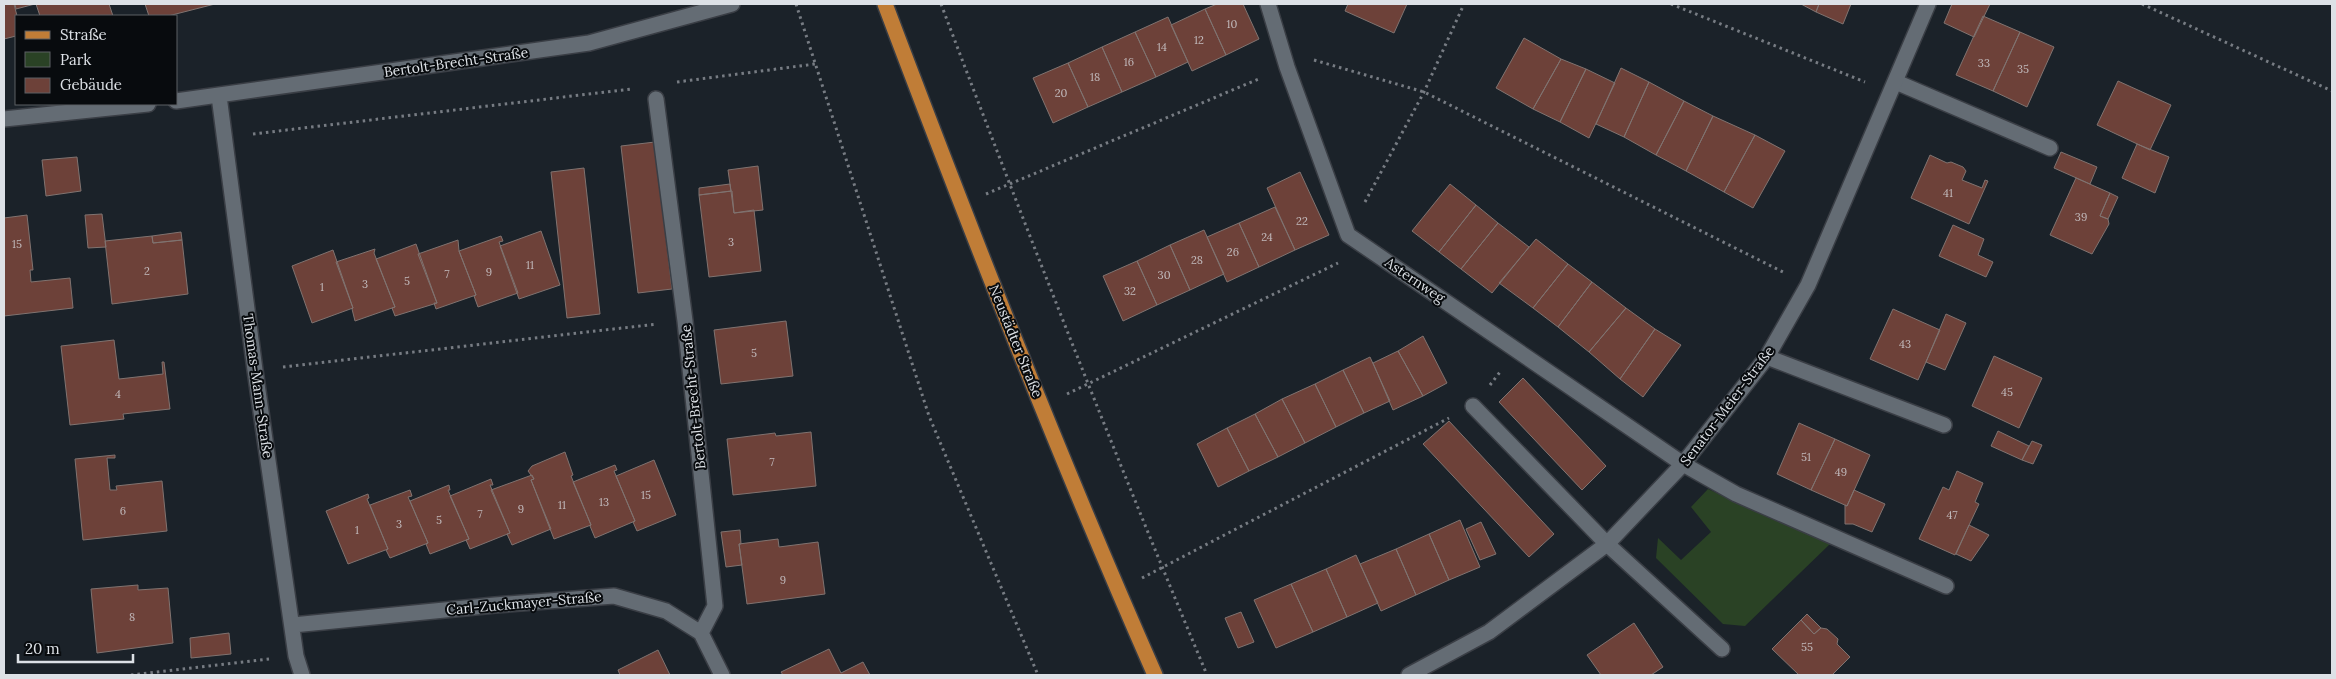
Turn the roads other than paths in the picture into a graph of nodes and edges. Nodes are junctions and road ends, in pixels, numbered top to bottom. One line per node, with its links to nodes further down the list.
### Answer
1 (732, 4): 6 (street, Bertolt-Brecht-Straße)
2 (884, 4): 23 (main road, Neustädter Straße)
3 (1268, 4): 15 (street, Asternweg)
4 (1928, 4): 5 (street, Senator-Meier-Straße)
5 (1894, 88): 11 (street); 12 (street, Senator-Meier-Straße)
6 (220, 96): 8 (street, Bertolt-Brecht-Straße); 18 (street, Thomas-Mann-Straße)
7 (656, 99): 19 (street, Bertolt-Brecht-Straße)
8 (178, 101)
9 (138, 105): 10 (street)
10 (4, 119)
11 (2050, 148)
12 (1767, 356): 14 (street); 15 (street, Senator-Meier-Straße)
13 (1473, 406): 16 (street)
14 (1944, 425)
15 (1683, 464): 16 (street, Senator-Meier-Straße); 17 (street, Asternweg)
16 (1607, 544): 20 (street); 24 (street, Senator-Meier-Straße)
17 (1946, 586)
18 (293, 625): 19 (street, Carl-Zuckmayer-Straße); 21 (street, Thomas-Mann-Straße)
19 (701, 633): 22 (street)
20 (1722, 649)
21 (302, 675)
22 (722, 675)
23 (1155, 675)
24 (1409, 675)

